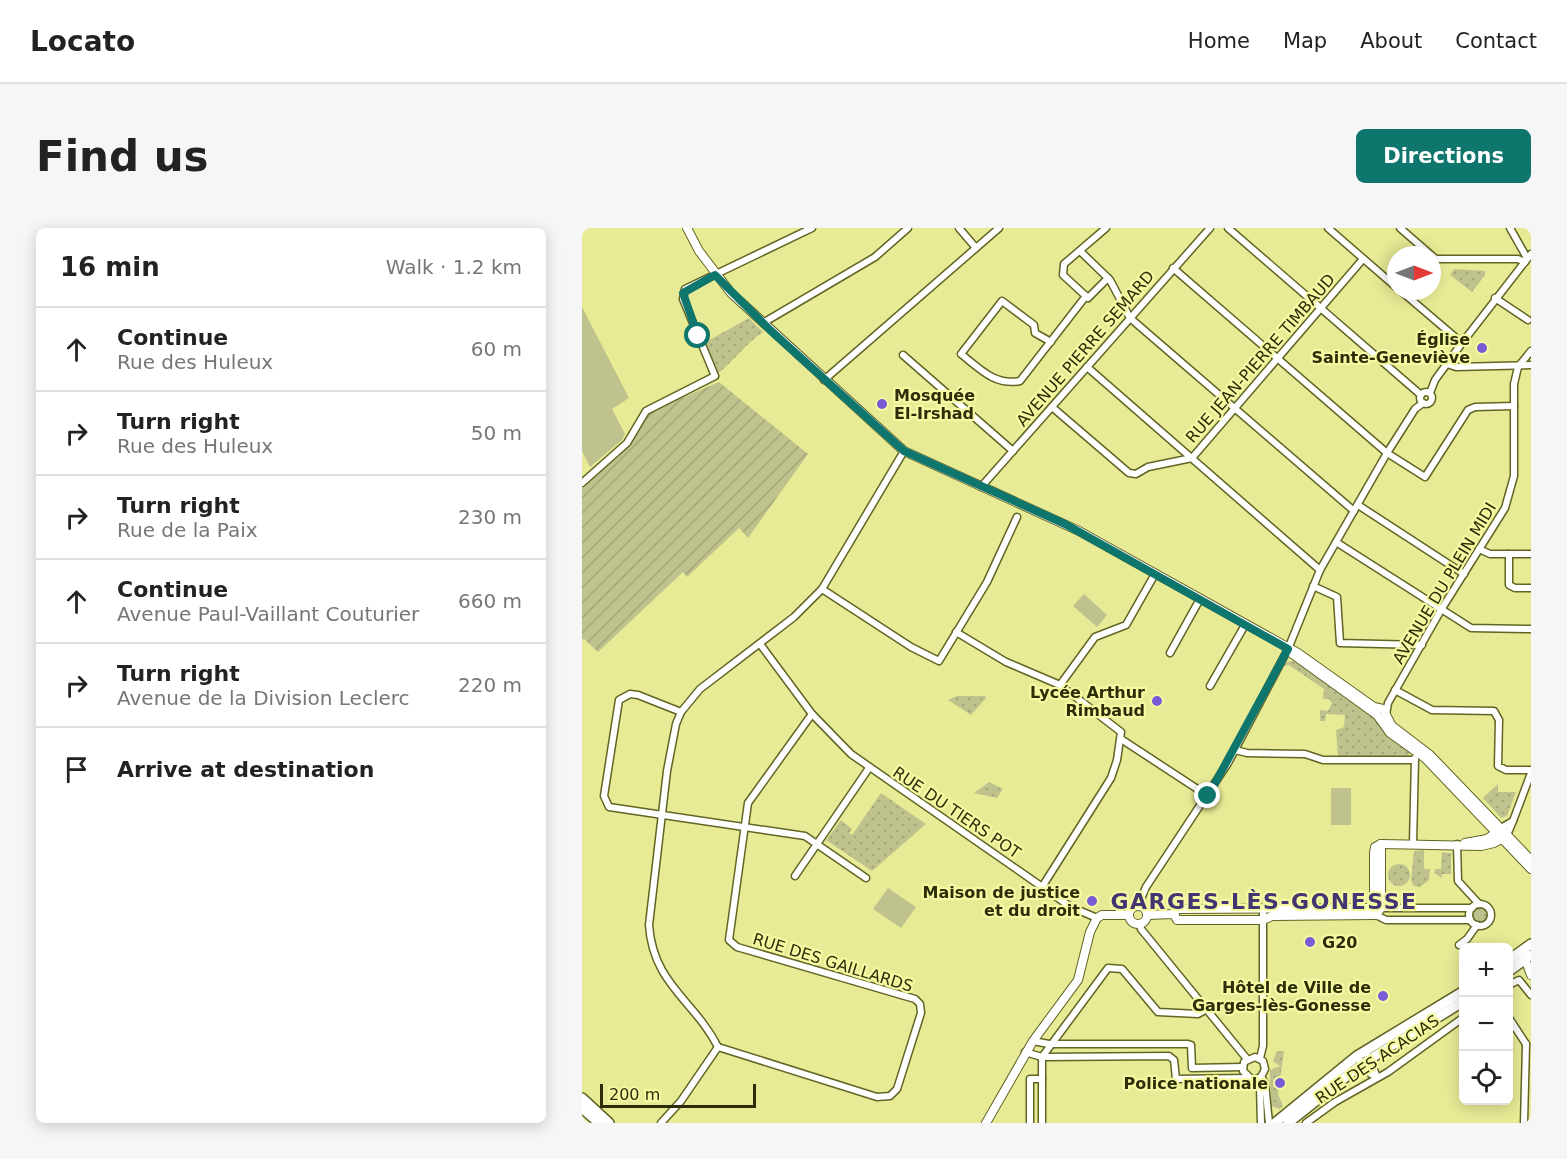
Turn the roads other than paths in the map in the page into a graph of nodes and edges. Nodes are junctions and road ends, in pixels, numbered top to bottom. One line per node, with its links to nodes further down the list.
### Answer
1 (687, 228): 19 (street)
2 (812, 228): 19 (street)
3 (908, 228): 28 (street)
4 (960, 228): 13 (street)
5 (999, 228): 13 (street)
6 (1106, 228): 14 (street)
7 (1210, 228): 18 (street, AVENUE PIERRE SEMARD)
8 (1228, 228): 25 (street)
9 (1328, 228): 16 (street)
10 (1400, 228): 12 (street)
11 (1510, 228): 15 (street)
12 (1421, 246)
13 (976, 248): 38 (street)
14 (1080, 251): 20 (street); 22 (street)
15 (1528, 258): 17 (street); 23 (street)
16 (1363, 259): 21 (street); 25 (street, RUE JEAN-PIERRE TIMBAUD)
17 (1441, 259)
18 (1173, 268): 26 (street, AVENUE PIERRE SEMARD); 33 (street)
19 (715, 275): 28 (street); 49 (street)
20 (1108, 278): 22 (street); 26 (street)
21 (1387, 279)
22 (1086, 296): 29 (street)
23 (1495, 298): 27 (street); 30 (street)
24 (1412, 300): 30 (street)
25 (1321, 309): 33 (street, RUE JEAN-PIERRE TIMBAUD); 40 (street)
26 (1130, 318): 36 (street, AVENUE PIERRE SEMARD); 44 (street)
27 (1528, 321)
28 (763, 323): 38 (street)
29 (1050, 342): 29 (street)
30 (1462, 343): 34 (street)
31 (1531, 351): 37 (street)
32 (903, 355): 46 (street)
33 (1279, 359): 44 (street, RUE JEAN-PIERRE TIMBAUD); 47 (street)
34 (1447, 364): 37 (street); 39 (street)
35 (1531, 365): 37 (street)
36 (1087, 367): 43 (street, AVENUE PIERRE SEMARD); 48 (street)
37 (1518, 367): 42 (street, AVENUE DU PLEIN MIDI)
38 (824, 380): 45 (street)
39 (1430, 393): 40 (street); 41 (street)
40 (1421, 395): 41 (street)
41 (1423, 403): 47 (street)
42 (1514, 406): 47 (street); 54 (street, AVENUE DU PLEIN MIDI)
43 (1052, 407): 46 (street, AVENUE PIERRE SEMARD); 48 (street, RUE JEAN-PIERRE TIMBAUD)
44 (1235, 408): 48 (street, RUE JEAN-PIERRE TIMBAUD); 51 (street)
45 (904, 451): 50 (street); 62 (street)
46 (1012, 451): 50 (street, AVENUE PIERRE SEMARD)
47 (1387, 453): 51 (street)
48 (1192, 458): 57 (street)
49 (582, 483)
50 (981, 487): 58 (street)
51 (1356, 508): 53 (street); 59 (street)
52 (1017, 517): 67 (street)
53 (1336, 542): 57 (street); 64 (street)
54 (1479, 549): 55 (street); 59 (street, AVENUE DU PLEIN MIDI)
55 (1509, 554): 56 (street); 61 (street)
56 (1531, 554)
57 (1320, 570): 60 (street)
58 (1155, 574): 63 (street); 72 (street)
59 (1464, 574): 64 (street, AVENUE DU PLEIN MIDI)
60 (1313, 586): 69 (street); 70 (street)
61 (1531, 588)
62 (822, 589): 67 (street); 68 (street)
63 (1200, 599): 65 (street); 71 (street)
64 (1441, 610): 66 (street); 69 (street, AVENUE DU PLEIN MIDI)
65 (1245, 625): 70 (street); 73 (street)
66 (1531, 629)
67 (956, 633): 72 (street)
68 (759, 645): 75 (street); 76 (street, RUE DU TIERS POT)
69 (1422, 645): 74 (street, AVENUE DU PLEIN MIDI)
70 (1288, 649): 77 (street); 79 (street)
71 (1170, 653)
72 (1060, 685): 78 (street)
73 (1210, 686)
74 (1395, 690): 77 (street, AVENUE DU PLEIN MIDI); 83 (street)
75 (681, 712): 85 (street); 85 (street)
76 (812, 714): 82 (street, RUE DU TIERS POT); 86 (street)
77 (1383, 716): 80 (street)
78 (1121, 739): 84 (street); 95 (street)
79 (1235, 750): 81 (street); 84 (street)
80 (1421, 751): 81 (street); 87 (street)
81 (1413, 760): 89 (street)
82 (869, 768): 88 (street); 95 (street, RUE DU TIERS POT)
83 (1531, 772): 87 (street)
84 (1208, 796): 97 (street)
85 (661, 816): 86 (street); 124 (street)
86 (743, 827): 88 (street); 124 (street, RUE DES GAILLARDS)
87 (1502, 833): 90 (street); 91 (street); 92 (street)
88 (817, 844): 93 (street); 94 (street)
89 (1413, 844): 90 (street); 100 (street)
90 (1459, 844): 96 (street)
91 (1531, 860)
92 (1531, 867)
93 (795, 876)
94 (866, 878)
95 (1042, 887): 104 (street, RUE DU TIERS POT)
96 (1479, 904): 99 (street); 108 (street)
97 (1138, 906): 102 (street); 103 (street)
98 (1263, 908): 100 (street); 101 (street); 105 (street)
99 (1472, 908): 100 (street); 106 (street)
100 (1377, 910): 105 (street); 106 (street)
101 (1174, 914): 103 (street); 105 (street)
102 (1129, 915): 104 (street); 107 (street)
103 (1147, 915): 107 (street)
104 (1097, 918): 121 (street)
105 (1263, 920): 127 (street)
106 (1470, 920): 108 (street)
107 (1140, 924): 118 (street)
108 (1477, 925): 109 (street)
109 (1458, 945)
110 (1529, 953): 111 (main road); 113 (street)
111 (1513, 964)
112 (1513, 967): 113 (street)
113 (1530, 973)
114 (1513, 982): 116 (street)
115 (1459, 994): 129 (main road)
116 (1531, 995)
117 (1459, 1004): 129 (main road)
118 (1205, 1010): 123 (street); 128 (street)
119 (1459, 1020): 133 (street, RUE DES ACACIAS)
120 (1513, 1023): 122 (street)
121 (1033, 1041): 123 (street); 125 (street)
122 (1529, 1043): 148 (street)
123 (1049, 1044): 126 (street); 131 (street)
124 (718, 1047): 143 (street)
125 (1025, 1052): 126 (street); 144 (street)
126 (1042, 1057): 134 (street); 136 (street)
127 (1260, 1058): 128 (street); 132 (street)
128 (1247, 1059): 130 (street)
129 (1365, 1060): 133 (street); 133 (street); 140 (main road)
130 (1243, 1067): 131 (street); 135 (street)
131 (1192, 1068): 136 (street)
132 (1261, 1077): 135 (street); 139 (street)
133 (1377, 1077): 147 (street, RUE DES ACACIAS)
134 (1042, 1079): 145 (street); 146 (street)
135 (1251, 1079): 136 (street); 140 (street)
136 (1192, 1080)
137 (582, 1098): 142 (main road)
138 (582, 1108): 141 (main road)
139 (1267, 1109): 140 (street); 140 (street)
140 (1272, 1122)
141 (599, 1123)
142 (609, 1123)
143 (661, 1123)
144 (986, 1123)
145 (1030, 1123)
146 (1042, 1123)
147 (1306, 1123)
148 (1524, 1123)

